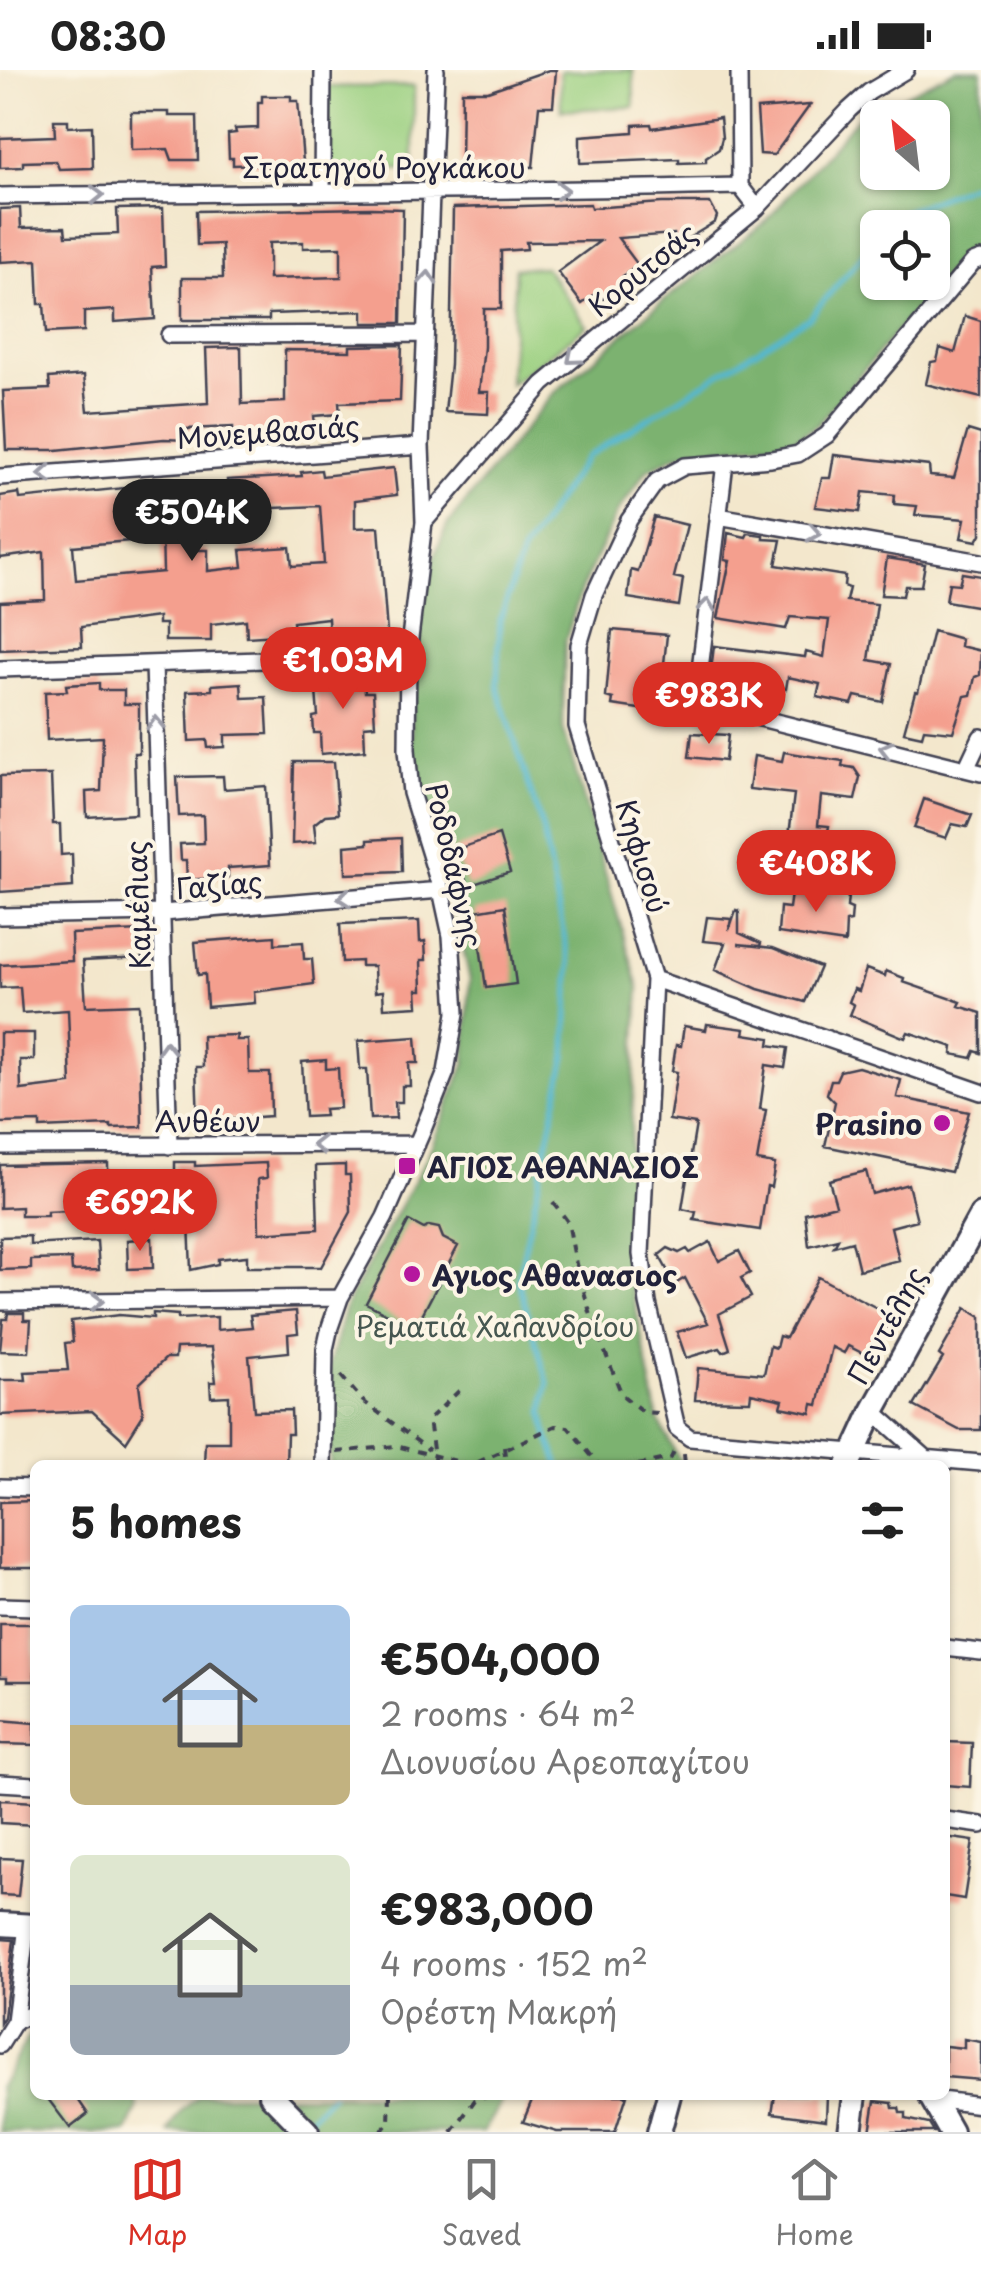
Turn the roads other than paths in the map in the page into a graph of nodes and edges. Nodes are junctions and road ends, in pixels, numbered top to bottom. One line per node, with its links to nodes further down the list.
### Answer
1 (323, 70): 6 (street)
2 (436, 70): 7 (street, Ροδοδάφνης)
3 (739, 70): 5 (street)
4 (906, 70): 9 (street, Κορυτσάς)
5 (740, 186): 7 (street, Στρατηγού Ρογκάκου, one-way to 5); 9 (street)
6 (322, 191): 7 (street, Στρατηγού Ρογκάκου); 8 (street, Στρατηγού Ρογκάκου, one-way to 6)
7 (433, 193): 11 (street, Ροδοδάφνης, one-way to 7)
8 (0, 196)
9 (758, 208): 17 (street, Κορυτσάς, one-way to 17)
10 (981, 260): 14 (street, Κηφισού)
11 (424, 334): 12 (street); 13 (street, Ροδοδάφνης)
12 (169, 335)
13 (421, 446): 15 (street, Μονεμβασιάς, one-way to 15); 17 (street, Ροδοδάφνης)
14 (725, 463): 16 (street); 27 (street, Κηφισού)
15 (0, 477)
16 (718, 516): 18 (street, one-way to 18); 23 (street, one-way to 16)
17 (424, 522): 19 (street, Ροδοδάφνης)
18 (981, 562)
19 (408, 655): 20 (street); 24 (street, Ροδοδάφνης)
20 (154, 664): 21 (street); 25 (street, Καμέλιας, one-way to 20)
21 (0, 668)
22 (981, 737): 23 (street)
23 (973, 771)
24 (441, 890): 25 (street, Γαζίας, one-way to 25); 29 (street, Ροδοδάφνης)
25 (162, 914): 26 (street, Γαζίας); 31 (street, Καμέλιας, one-way to 25)
26 (0, 916)
27 (654, 979): 28 (street); 37 (street, Κηφισού)
28 (981, 1092)
29 (416, 1144): 31 (street, Ανθέων, one-way to 31); 33 (street, Ροδοδάφνης)
30 (0, 1146): 31 (street, Ανθέων)
31 (169, 1146)
32 (981, 1215): 35 (main road, Πεντέλης)
33 (340, 1298): 34 (street, one-way to 33); 38 (street, Ροδοδάφνης)
34 (0, 1302)
35 (873, 1411): 36 (street); 37 (main road, Πεντέλης)
36 (925, 1457): 37 (street); 39 (street)
37 (851, 1458)
38 (323, 1460)
39 (981, 1462)
40 (0, 1487): 41 (street)
41 (30, 1488)
42 (0, 1606): 43 (street)
43 (30, 1607)
44 (950, 1649): 45 (street)
45 (981, 1652)
46 (0, 1783): 47 (street)
47 (30, 1785)
48 (950, 1821): 49 (street)
49 (981, 1825)
50 (0, 1924): 51 (main road)
51 (30, 1926)
52 (30, 1932): 54 (street)
53 (30, 2015): 54 (street)
54 (15, 2021): 55 (street)
55 (0, 2045)
56 (669, 2100): 63 (main road)
57 (855, 2100): 64 (main road)
58 (933, 2100): 65 (main road)
59 (950, 2100): 61 (street)
60 (277, 2102): 62 (main road)
61 (981, 2105)
62 (307, 2132)
63 (659, 2132)
64 (850, 2132)
65 (951, 2132)

